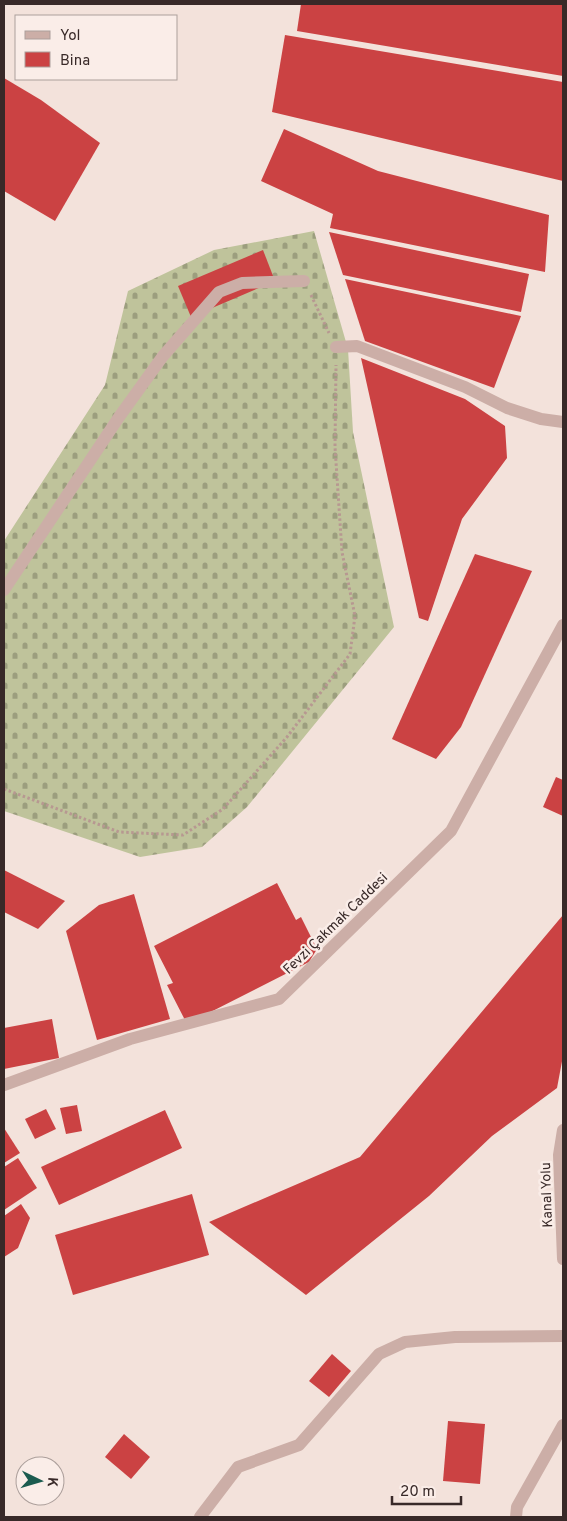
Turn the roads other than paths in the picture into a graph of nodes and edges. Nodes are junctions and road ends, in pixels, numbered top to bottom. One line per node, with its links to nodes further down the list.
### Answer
1 (304, 281): 4 (street)
2 (336, 346): 3 (street)
3 (563, 422)
4 (4, 590)
5 (563, 630): 6 (street, Fevzi Çakmak Caddesi)
6 (4, 1085)
7 (563, 1130): 8 (street, Kanal Yolu)
8 (563, 1259)
9 (563, 1336): 11 (street)
10 (563, 1425): 12 (street)
11 (200, 1517)
12 (516, 1517)

